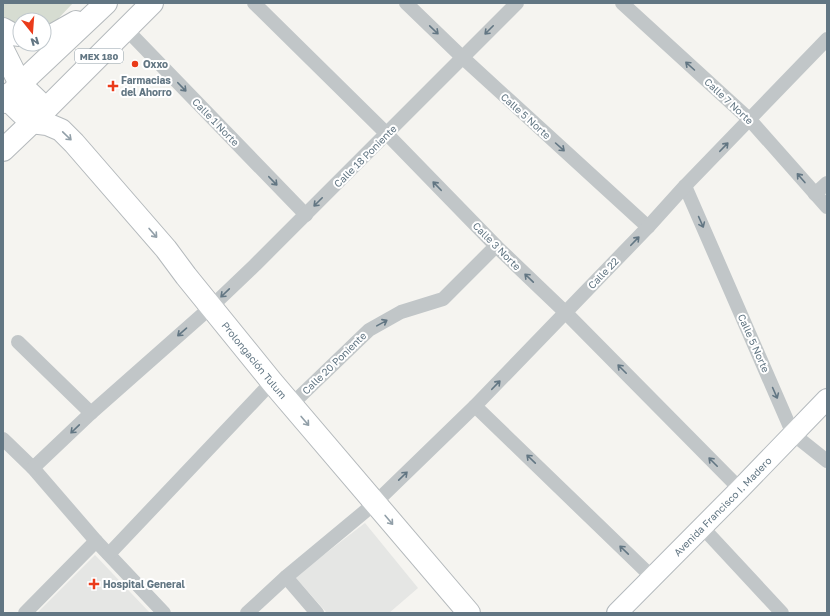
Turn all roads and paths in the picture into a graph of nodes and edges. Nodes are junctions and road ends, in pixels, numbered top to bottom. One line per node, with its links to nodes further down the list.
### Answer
1 (152, 3): 8 (main road, MEX 180)
2 (254, 3): 17 (street, Calle 3 Norte)
3 (406, 3): 13 (street, Calle 5 Norte, one-way to 13)
4 (517, 3): 13 (street, Calle 18 Poniente, one-way to 13)
5 (622, 3): 16 (street, Calle 7 Norte, one-way to 5)
6 (104, 5): 10 (main road); 14 (main road, MEX 180)
7 (3, 29): 9 (main road)
8 (126, 29): 15 (main road, MEX 180); 23 (street, Calle 1 Norte, one-way to 23)
9 (12, 34)
10 (52, 35)
11 (827, 39): 16 (street, Calle 22)
12 (3, 50): 14 (main road)
13 (462, 57): 17 (street, Calle 18 Poniente); 24 (street, Calle 5 Norte, one-way to 24)
14 (8, 95): 15 (main road)
15 (38, 116): 18 (main road, MEX 180); 26 (main road, Prolongación Tulum, one-way to 26)
16 (750, 120): 20 (street, Calle 22, one-way to 16); 21 (street, Calle 7 Norte, one-way to 16)
17 (387, 134): 23 (street, Calle 18 Poniente, one-way to 23); 25 (street, Calle 3 Norte, one-way to 17)
18 (3, 150)
19 (827, 183): 21 (street)
20 (685, 186): 24 (street, Calle 22); 34 (street, Calle 5 Norte, one-way to 34)
21 (815, 194): 22 (street, Calle 7 Norte)
22 (827, 207)
23 (306, 215): 26 (street, Calle 18 Poniente, one-way to 26)
24 (648, 227): 27 (street, Calle 22, one-way to 24)
25 (496, 246): 27 (street, Calle 3 Norte, one-way to 25); 31 (street, Calle 20 Poniente, one-way to 25)
26 (211, 307): 29 (main road, Prolongación Tulum); 33 (street, Calle 18 Poniente, one-way to 33)
27 (566, 312): 32 (street, Calle 22, one-way to 27); 38 (street, Calle 3 Norte, one-way to 27)
28 (18, 342): 33 (street)
29 (272, 382): 31 (main road, Prolongación Tulum); 42 (street)
30 (827, 399): 34 (main road, Avenida Francisco I. Madero)
31 (291, 405): 39 (main road, Prolongación Tulum, one-way to 39)
32 (475, 406): 39 (street, Calle 22, one-way to 32); 43 (street, one-way to 32)
33 (91, 413): 37 (street, Calle 18 Poniente, one-way to 37)
34 (793, 434): 36 (street); 38 (main road, Avenida Francisco I. Madero)
35 (3, 439): 37 (street)
36 (827, 461)
37 (33, 468): 41 (street)
38 (740, 490): 40 (main road, Avenida Francisco I. Madero)
39 (375, 503): 44 (street, Calle 22); 49 (main road, Prolongación Tulum, one-way to 49)
40 (703, 528): 43 (main road, Avenida Francisco I. Madero); 51 (street)
41 (96, 540): 42 (street); 45 (street)
42 (109, 554): 46 (street)
43 (652, 577): 50 (main road, Avenida Francisco I. Madero)
44 (286, 578): 47 (street, Calle 22); 48 (street)
45 (25, 613)
46 (164, 613)
47 (247, 613)
48 (317, 613)
49 (469, 613)
50 (617, 613)
51 (782, 613)

